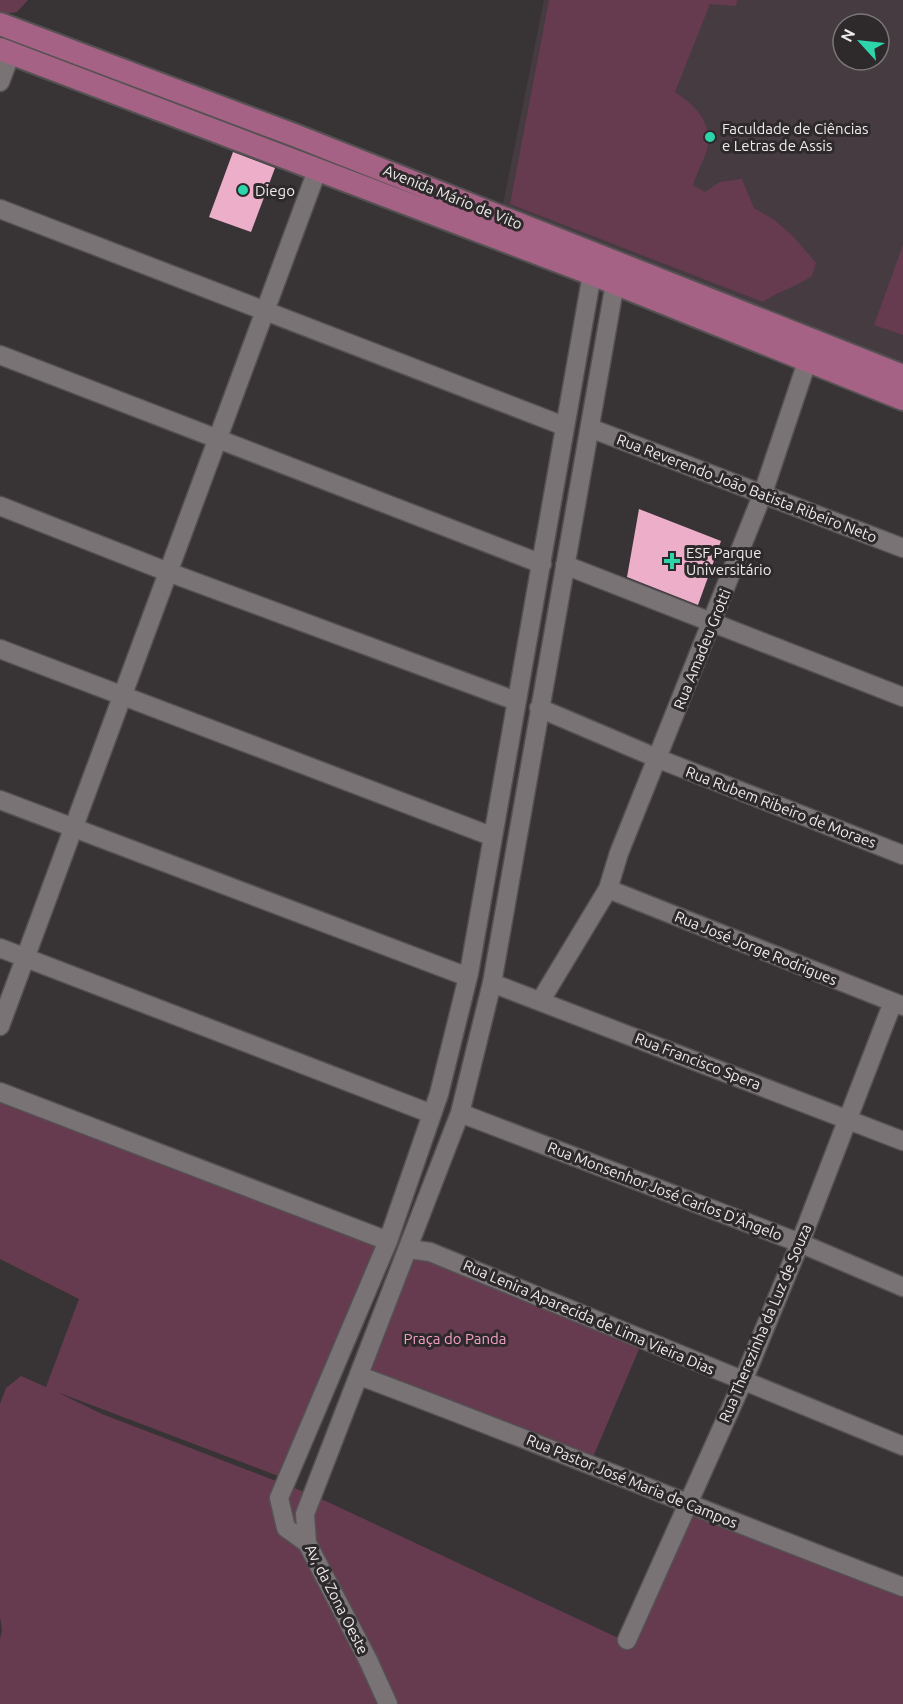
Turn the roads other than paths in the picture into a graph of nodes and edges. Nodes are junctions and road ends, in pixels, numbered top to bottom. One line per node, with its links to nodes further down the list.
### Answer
1 (0, 24): 4 (main road, Avenida Mário de Vito)
2 (5, 51): 3 (street); 4 (main road, Avenida Mário de Vito)
3 (0, 82)
4 (226, 121): 5 (main road, Avenida Mário de Vito); 8 (main road, Avenida Mário de Vito)
5 (318, 168): 7 (main road, Avenida Mário de Vito); 9 (street)
6 (0, 209): 9 (street)
7 (592, 274): 8 (main road, Avenida Mário de Vito); 15 (street)
8 (627, 281): 10 (main road, Avenida Mário de Vito); 12 (main road, Avenida Mário de Vito); 16 (street, Av, da Zona Oeste)
9 (265, 312): 15 (street); 17 (street)
10 (814, 340): 12 (street, Rua Amadeu Grotti); 13 (main road, Avenida Mário de Vito)
11 (0, 356): 17 (street)
12 (806, 361): 14 (main road, Avenida Mário de Vito); 18 (street, Rua Amadeu Grotti)
13 (903, 376)
14 (903, 399)
15 (564, 426): 21 (street)
16 (590, 428): 18 (street, Rua Reverendo João Batista Ribeiro Neto); 22 (street, Av, da Zona Oeste)
17 (217, 440): 21 (street); 23 (street)
18 (763, 493): 20 (street, Rua Reverendo João Batista Ribeiro Neto); 24 (street, Rua Amadeu Grotti)
19 (0, 506): 23 (street)
20 (903, 548)
21 (542, 564): 28 (street)
22 (565, 565): 24 (street); 29 (street, Av, da Zona Oeste)
23 (168, 572): 26 (street); 28 (street)
24 (713, 623): 27 (street); 30 (street, Rua Amadeu Grotti)
25 (0, 649): 26 (street)
26 (122, 697): 32 (street); 33 (street)
27 (903, 698)
28 (516, 701): 29 (street, Rua Rubem Ribeiro de Moraes); 33 (street)
29 (539, 708): 30 (street, Rua Rubem Ribeiro de Moraes); 39 (street, Av, da Zona Oeste)
30 (658, 759): 34 (street, Rua Rubem Ribeiro de Moraes); 35 (street, Rua Amadeu Grotti)
31 (0, 800): 32 (street)
32 (73, 829): 37 (street); 38 (street)
33 (491, 836): 38 (street)
34 (903, 855)
35 (608, 889): 40 (street, Rua Amadeu Grotti); 41 (street, Rua José Jorge Rodrigues)
36 (0, 948): 37 (street)
37 (25, 958): 42 (street); 45 (street)
38 (468, 977): 39 (street); 45 (street)
39 (492, 983): 40 (street, Rua Francisco Spera); 44 (street, Av, da Zona Oeste)
40 (541, 1000): 46 (street, Rua Francisco Spera)
41 (898, 1004): 46 (street, Rua Therezinha da Luz de Souza)
42 (0, 1026)
43 (0, 1092): 48 (street)
44 (460, 1113): 49 (street, Rua Monsenhor José Carlos D'Ângelo); 50 (street, Av, da Zona Oeste)
45 (432, 1114): 48 (street)
46 (848, 1118): 47 (street, Rua Francisco Spera); 49 (street, Rua Therezinha da Luz de Souza)
47 (903, 1141)
48 (388, 1241): 50 (street, Rua Lenira Aparecida de Lima Vieira Dias); 56 (street)
49 (800, 1243): 51 (street, Rua Monsenhor José Carlos D'Ângelo); 53 (street, Rua Therezinha da Luz de Souza)
50 (408, 1249): 52 (street, Av, da Zona Oeste); 53 (street, Rua Lenira Aparecida de Lima Vieira Dias)
51 (903, 1287)
52 (360, 1376): 55 (street, Rua Pastor José Maria de Campos); 56 (street, Av, da Zona Oeste)
53 (743, 1381): 54 (street, Rua Lenira Aparecida de Lima Vieira Dias); 55 (street, Rua Therezinha da Luz de Souza)
54 (903, 1446)
55 (686, 1505): 57 (street, Rua Pastor José Maria de Campos); 58 (street, Rua Therezinha da Luz de Souza)
56 (306, 1543): 59 (street, Av, da Zona Oeste)
57 (903, 1587)
58 (627, 1640)
59 (388, 1704)

